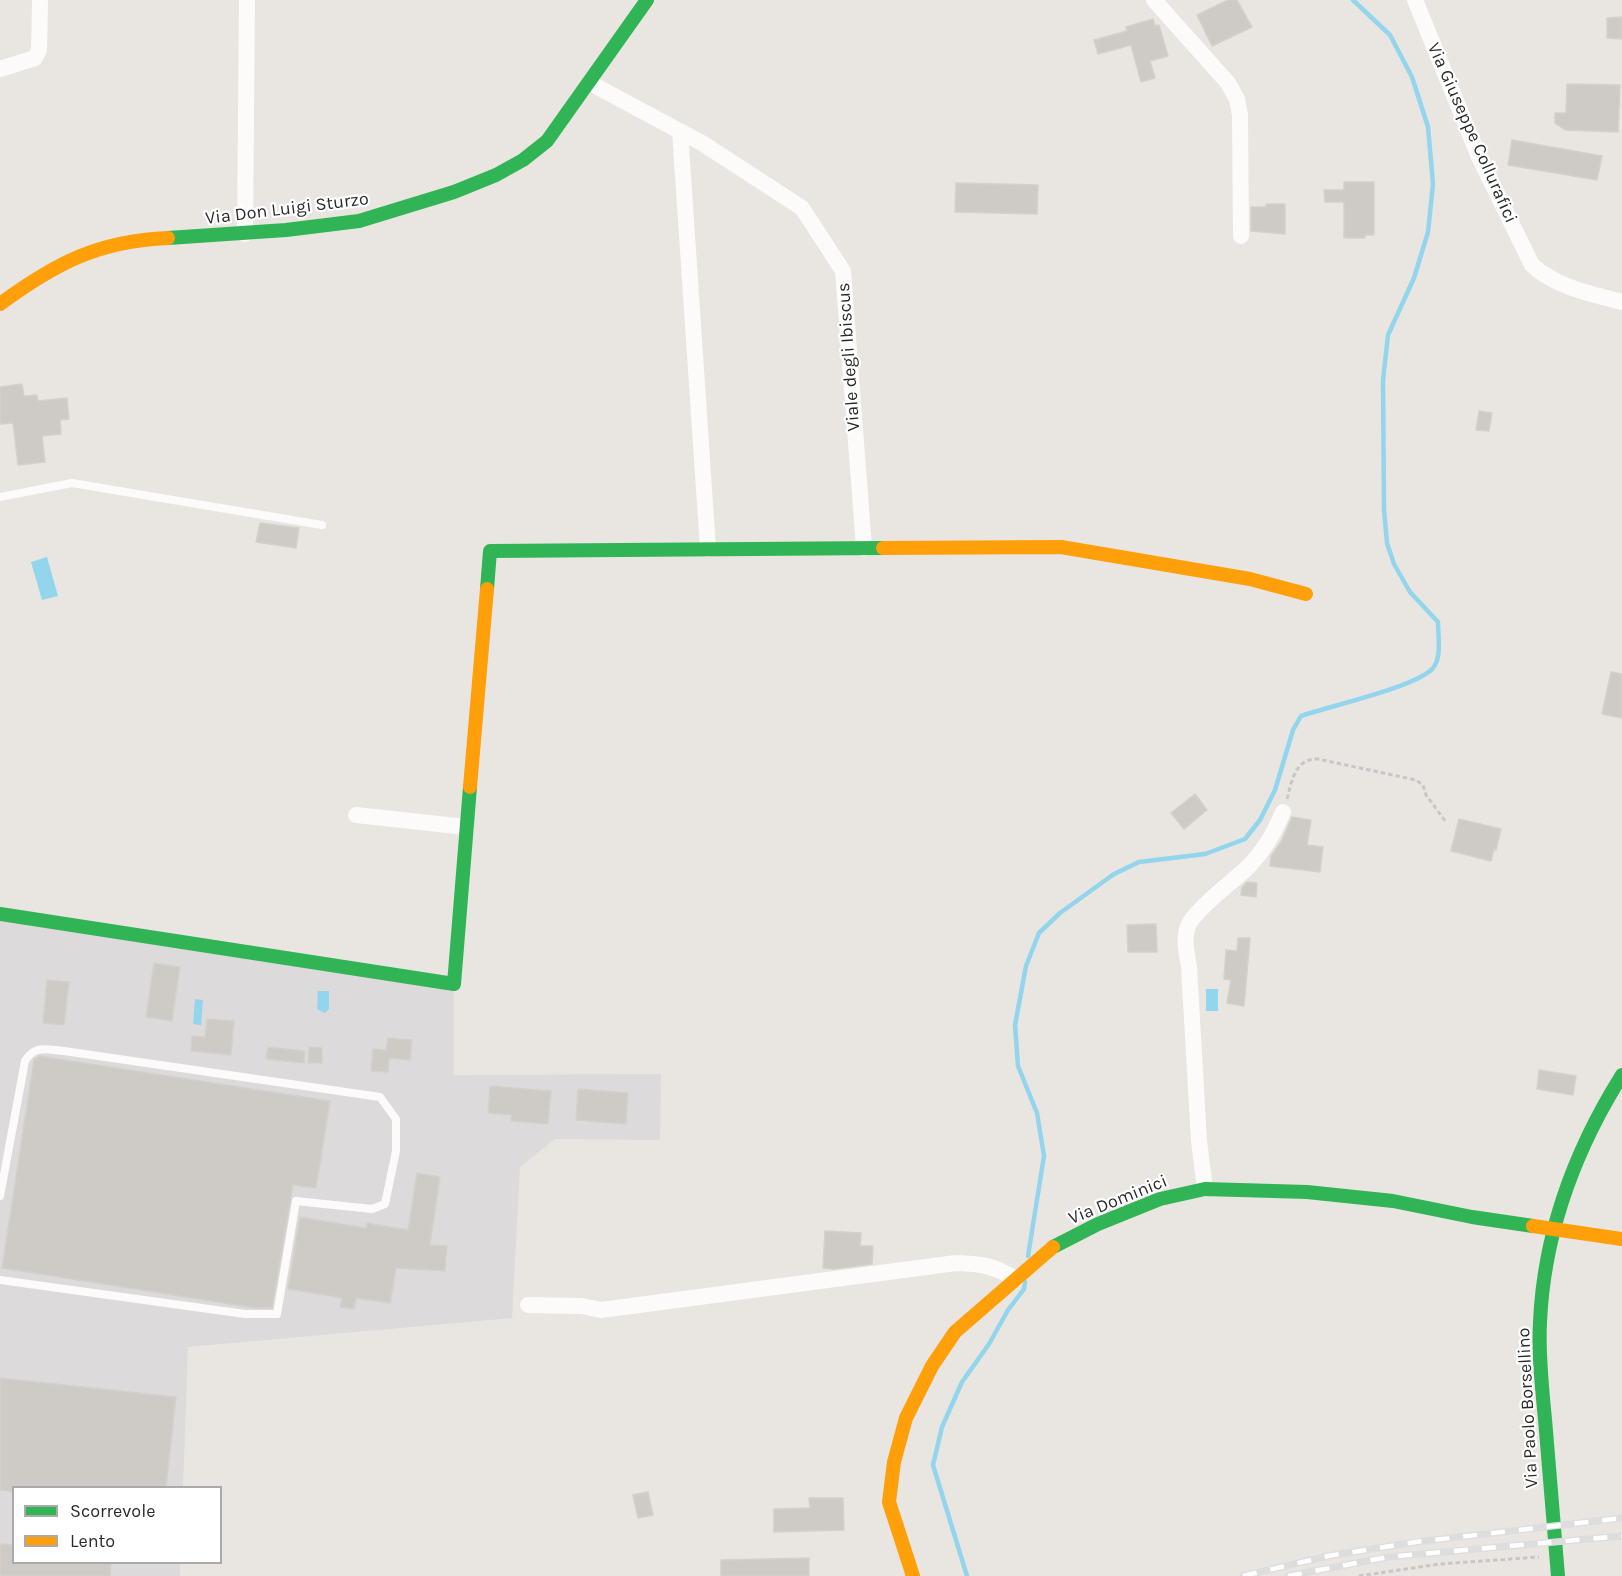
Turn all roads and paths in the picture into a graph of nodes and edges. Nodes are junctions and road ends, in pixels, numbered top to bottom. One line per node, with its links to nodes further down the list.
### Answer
1 (40, 0): 6 (street)
2 (247, 0): 9 (street)
3 (646, 0): 7 (street, Via Don Luigi Sturzo)
4 (1154, 0): 10 (street)
5 (1415, 0): 11 (street, Via Giuseppe Collurafici)
6 (0, 69)
7 (590, 82): 8 (street, Viale degli Ibiscus); 9 (street, Via Don Luigi Sturzo)
8 (680, 131): 15 (street, Viale degli Ibiscus); 16 (street)
9 (245, 234): 12 (street, Via Don Luigi Sturzo)
10 (1241, 236)
11 (1622, 302)
12 (0, 304)
13 (0, 498): 14 (lane)
14 (322, 525)
15 (864, 548): 16 (street); 17 (street)
16 (708, 549): 21 (street)
17 (1306, 594)
18 (1283, 812): 20 (path); 24 (street)
19 (356, 815): 21 (street)
20 (1446, 822)
21 (466, 827): 22 (street)
22 (0, 914)
23 (1622, 1075): 33 (street, Via Paolo Borsellino)
24 (1205, 1189): 26 (street, Via Dominici); 27 (street, Via Dominici)
25 (0, 1196): 28 (lane)
26 (1622, 1239)
27 (1018, 1278): 29 (street); 31 (street, Via Dominici)
28 (0, 1280)
29 (528, 1305)
30 (1542, 1564): 32 (path)
31 (914, 1576)
32 (1359, 1576)
33 (1558, 1576)

